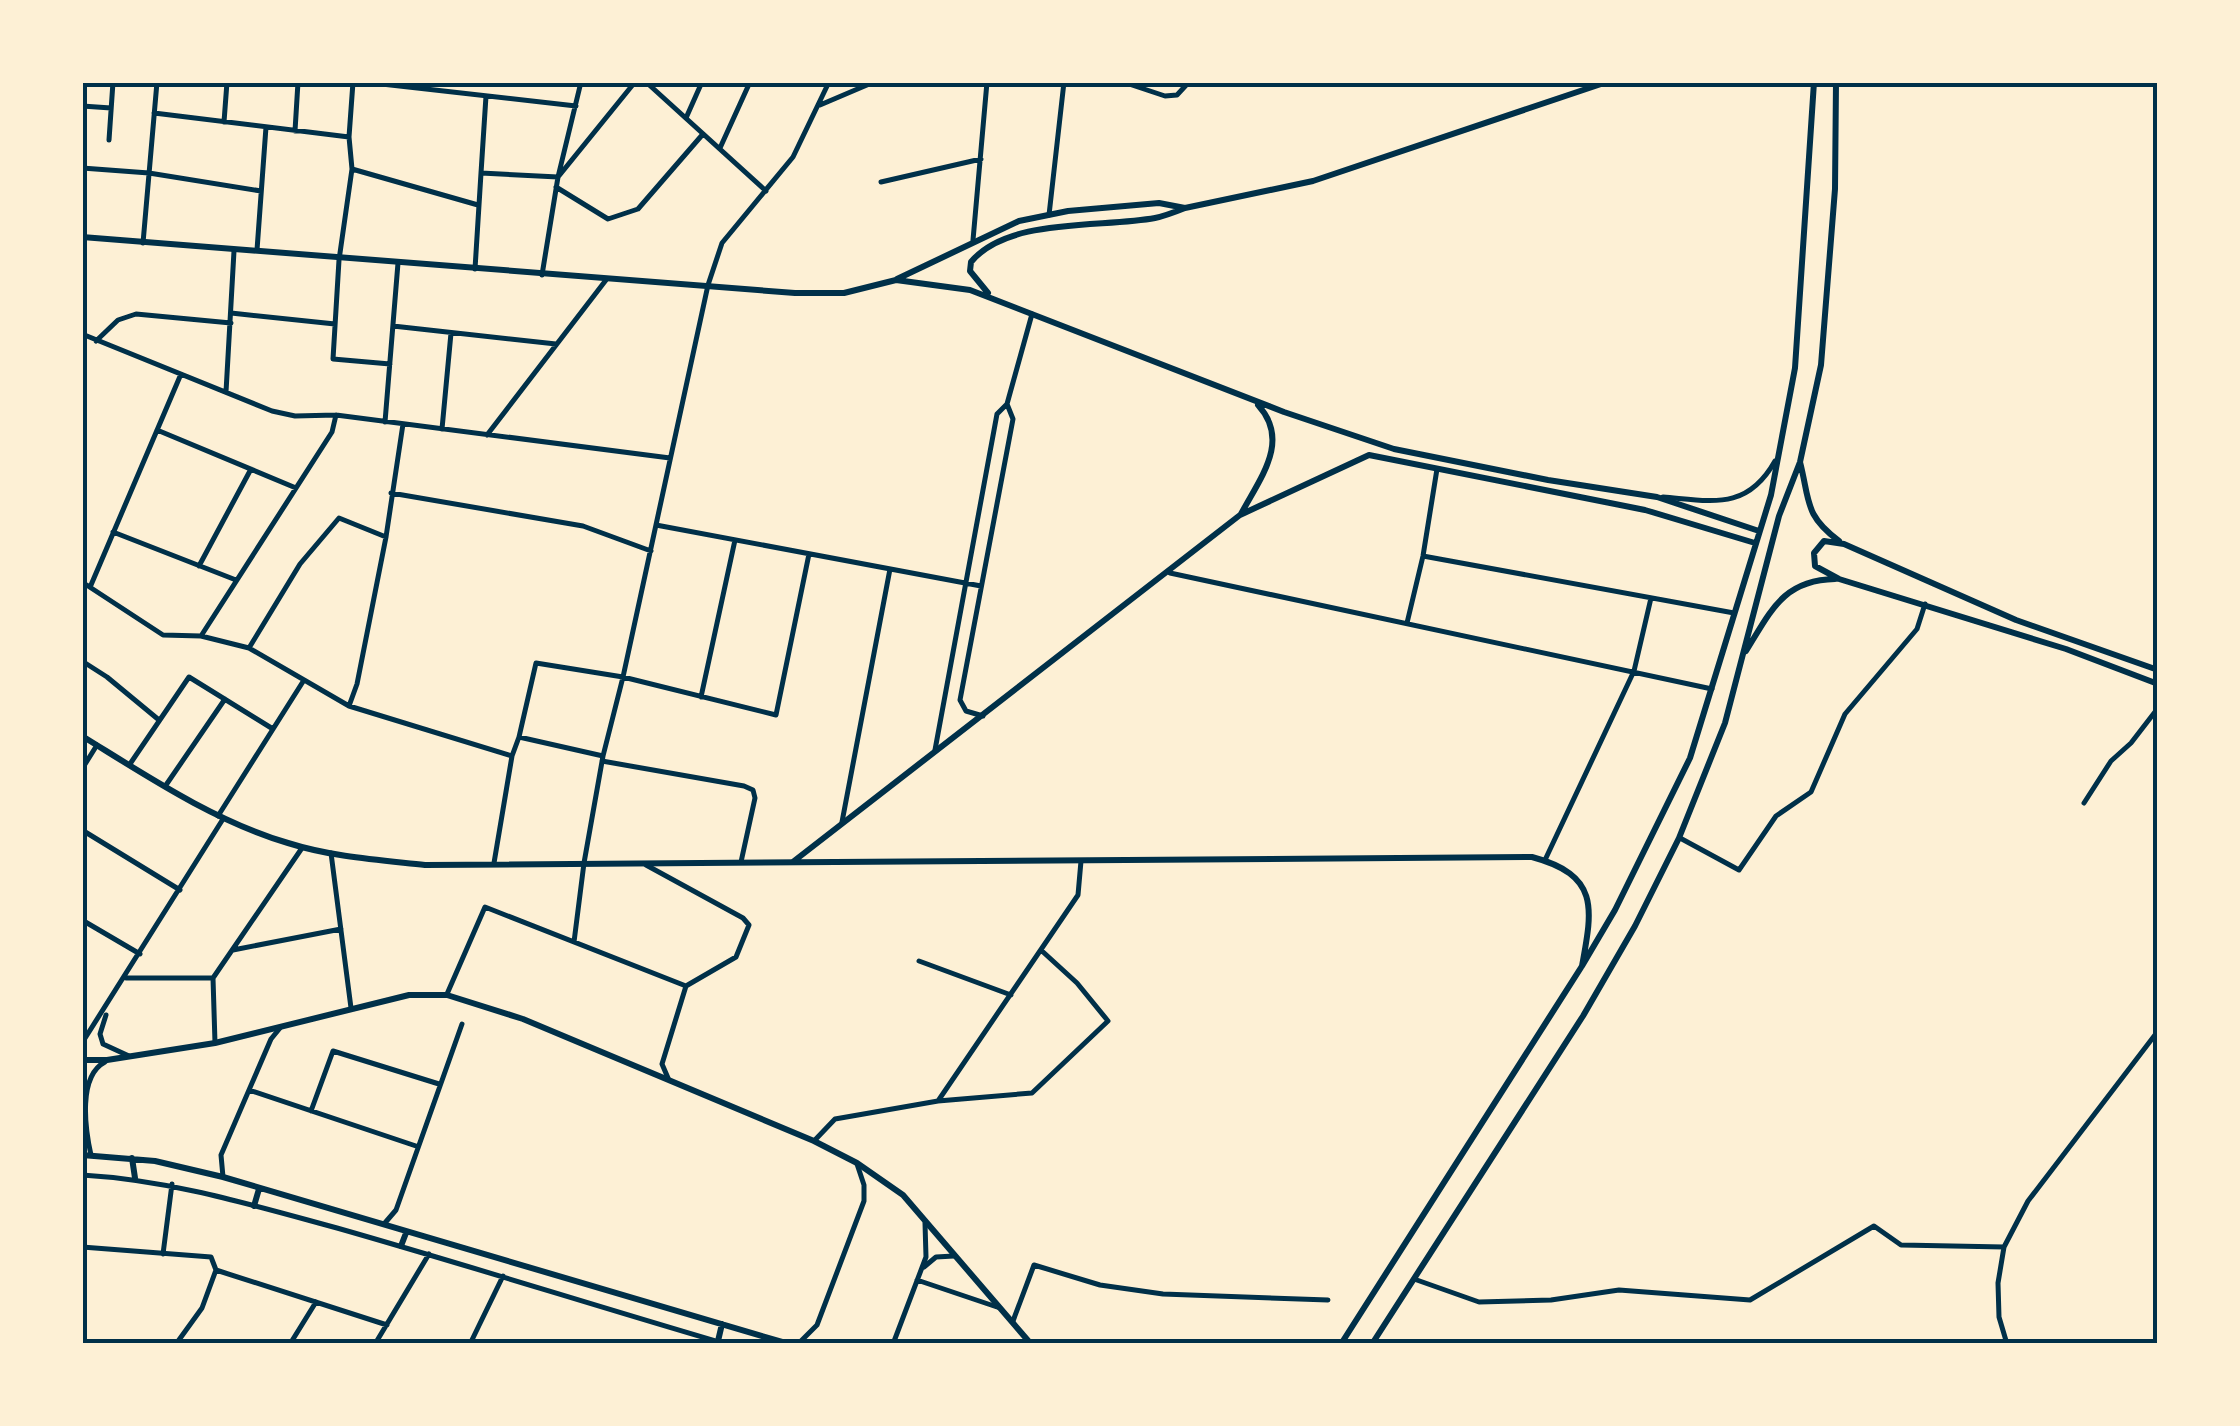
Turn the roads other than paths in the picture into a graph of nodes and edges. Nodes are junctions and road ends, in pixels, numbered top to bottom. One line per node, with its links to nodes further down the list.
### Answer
1 (114, 82): 25 (street)
2 (157, 82): 26 (street)
3 (227, 82): 28 (street)
4 (298, 82): 30 (street)
5 (353, 82): 32 (street)
6 (364, 82): 21 (street)
7 (581, 82): 24 (street)
8 (635, 82): 40 (street)
9 (646, 82): 27 (street)
10 (702, 82): 27 (street)
11 (750, 82): 34 (street)
12 (829, 82): 22 (street)
13 (874, 82): 22 (street)
14 (988, 82): 35 (street)
15 (1064, 82): 47 (street)
16 (1122, 82): 17 (street)
17 (1188, 82)
18 (1607, 82): 46 (main road)
19 (1814, 82): 81 (main road)
20 (1836, 82): 83 (main road)
21 (486, 96): 24 (street); 39 (street)
22 (820, 105): 44 (street)
23 (82, 106): 25 (street)
24 (576, 106): 40 (street)
25 (111, 108): 33 (street)
26 (154, 113): 28 (street); 38 (street)
27 (686, 118): 31 (street)
28 (224, 122): 29 (street)
29 (266, 127): 30 (street); 43 (street)
30 (294, 131): 32 (street)
31 (704, 134): 34 (street); 42 (street)
32 (348, 138): 37 (street)
33 (109, 140)
34 (720, 149): 44 (street)
35 (980, 159): 41 (street); 49 (street)
36 (82, 168): 38 (street)
37 (352, 169): 45 (street); 53 (street)
38 (149, 173): 43 (street); 50 (street)
39 (481, 173): 40 (street); 45 (street)
40 (558, 177): 42 (street)
41 (881, 182)
42 (556, 187): 56 (street)
43 (261, 191): 52 (street)
44 (767, 191): 59 (street)
45 (479, 206): 55 (street)
46 (1185, 208): 47 (main road); 60 (main road)
47 (1050, 215): 49 (main road)
48 (82, 238): 50 (main road)
49 (973, 240): 58 (main road)
50 (143, 242): 51 (main road)
51 (234, 250): 52 (main road); 62 (street)
52 (257, 253): 53 (main road)
53 (339, 260): 54 (main road); 64 (street)
54 (398, 264): 55 (main road); 65 (street)
55 (475, 269): 56 (main road)
56 (542, 275): 57 (main road)
57 (606, 280): 59 (main road); 69 (street)
58 (896, 280): 59 (main road); 60 (main road)
59 (708, 285): 82 (street)
60 (992, 298): 61 (main road)
61 (1032, 312): 73 (main road); 74 (street)
62 (231, 313): 63 (street); 64 (street)
63 (232, 323): 68 (street); 72 (street)
64 (335, 324): 70 (street)
65 (393, 326): 66 (street); 70 (street)
66 (451, 333): 69 (street); 78 (street)
67 (82, 334): 68 (street)
68 (96, 341): 71 (street)
69 (556, 344): 80 (street)
70 (390, 364): 76 (street)
71 (181, 374): 72 (street); 79 (street)
72 (226, 392): 75 (street)
73 (1254, 400): 88 (main road); 89 (main road)
74 (1007, 404): 106 (street); 108 (street)
75 (336, 415): 76 (street); 86 (street)
76 (386, 422): 77 (street)
77 (404, 424): 78 (street); 87 (street)
78 (442, 429): 80 (street)
79 (158, 430): 84 (street); 92 (street)
80 (487, 435): 82 (street)
81 (1781, 450): 88 (street); 91 (main road)
82 (670, 458): 90 (street)
83 (1800, 462): 96 (main road); 115 (main road)
84 (251, 469): 86 (street); 100 (street)
85 (1437, 469): 89 (main road); 95 (main road); 99 (street)
86 (296, 488): 104 (street)
87 (391, 493): 93 (street); 97 (street)
88 (1656, 497): 91 (main road)
89 (1240, 515): 102 (main road)
90 (656, 525): 94 (street); 97 (street)
91 (1759, 530): 95 (main road)
92 (114, 532): 100 (street); 107 (street)
93 (386, 536): 114 (street); 125 (street)
94 (735, 540): 98 (street); 123 (street)
95 (1755, 543): 111 (main road)
96 (1844, 544): 103 (main road); 117 (main road)
97 (650, 551): 119 (street)
98 (809, 554): 101 (street); 123 (street)
99 (1423, 556): 109 (street); 112 (street)
100 (199, 566): 104 (street)
101 (890, 569): 106 (street); 141 (street)
102 (1170, 573): 112 (street); 127 (main road)
103 (1840, 579): 110 (main road); 115 (main road)
104 (236, 580): 113 (street)
105 (82, 582): 107 (street)
106 (966, 584): 108 (street); 133 (street)
107 (91, 585): 113 (street)
108 (981, 586): 127 (street)
109 (1652, 598): 111 (street); 118 (street)
110 (1925, 604): 121 (main road); 143 (street)
111 (1734, 613): 122 (main road)
112 (1407, 623): 118 (street)
113 (201, 636): 114 (street)
114 (249, 648): 120 (street)
115 (1743, 656): 143 (main road)
116 (82, 661): 128 (street)
117 (2158, 670)
118 (1634, 671): 122 (street); 147 (street)
119 (624, 678): 123 (street); 131 (street); 135 (street)
120 (304, 680): 125 (street); 129 (street)
121 (2158, 684)
122 (1712, 689): 161 (main road)
123 (702, 696)
124 (225, 699): 128 (street); 129 (street); 138 (street)
125 (349, 706): 134 (street)
126 (2158, 708): 139 (street)
127 (983, 716): 133 (main road)
128 (159, 721): 136 (street)
129 (273, 729): 140 (street)
130 (82, 736): 132 (main road)
131 (519, 737): 134 (street); 135 (street)
132 (97, 745): 136 (main road); 137 (street)
133 (934, 753): 141 (main road)
134 (512, 756): 152 (street)
135 (603, 759): 149 (street); 151 (street)
136 (130, 764): 138 (main road)
137 (82, 769)
138 (166, 785): 140 (main road)
139 (2084, 804)
140 (220, 818): 144 (main road); 153 (street)
141 (842, 824): 148 (main road)
142 (82, 830): 153 (street)
143 (1679, 838): 205 (main road)
144 (303, 847): 145 (main road); 157 (street)
145 (330, 854): 152 (main road); 155 (street)
146 (1081, 860): 147 (main road); 148 (main road); 158 (street)
147 (1545, 860): 161 (main road)
148 (793, 861): 151 (main road)
149 (584, 862): 150 (main road); 152 (main road); 156 (street)
150 (642, 862): 151 (main road); 164 (street)
151 (741, 862)
152 (494, 863)
153 (180, 890): 159 (street)
154 (82, 920): 159 (street)
155 (341, 930): 157 (street); 168 (street)
156 (574, 942): 164 (street); 165 (street)
157 (232, 950): 163 (street)
158 (1042, 950): 166 (street); 180 (street)
159 (140, 954): 162 (street)
160 (919, 961): 166 (street)
161 (1582, 966): 222 (main road)
162 (126, 978): 163 (street); 167 (street)
163 (213, 978): 173 (street)
164 (686, 986): 177 (street)
165 (446, 994): 168 (main road); 177 (main road)
166 (1011, 995): 180 (street)
167 (110, 1003): 172 (street); 174 (street)
168 (351, 1008): 170 (main road)
169 (462, 1024): 178 (street)
170 (282, 1026): 173 (main road); 179 (street)
171 (2158, 1031): 198 (street)
172 (82, 1043)
173 (215, 1043): 174 (main road)
174 (132, 1057): 176 (main road)
175 (82, 1060): 176 (main road)
176 (108, 1060): 184 (street)
177 (670, 1081): 182 (main road)
178 (439, 1084): 181 (street); 183 (street)
179 (248, 1090): 181 (street); 188 (street)
180 (938, 1101): 182 (street)
181 (311, 1111): 183 (street)
182 (814, 1140): 186 (main road)
183 (416, 1146): 194 (street)
184 (87, 1155): 185 (main road)
185 (132, 1158): 188 (main road); 189 (main road)
186 (857, 1163): 193 (main road); 219 (street)
187 (82, 1174): 189 (street)
188 (223, 1177): 191 (main road)
189 (135, 1178): 190 (street)
190 (172, 1184): 192 (street); 199 (street)
191 (259, 1189): 192 (main road); 194 (main road)
192 (254, 1206): 196 (street)
193 (925, 1221): 201 (main road); 203 (street)
194 (382, 1226): 195 (main road)
195 (406, 1232): 196 (main road); 211 (main road)
196 (401, 1246): 200 (street)
197 (82, 1247): 199 (street)
198 (2004, 1248): 205 (street); 224 (street)
199 (164, 1254): 202 (street)
200 (428, 1254): 204 (street); 212 (street)
201 (958, 1256): 203 (street); 209 (main road)
202 (216, 1270): 208 (street); 215 (street)
203 (922, 1270): 206 (street)
204 (503, 1276): 213 (street); 214 (street)
205 (1414, 1279): 223 (main road)
206 (917, 1280): 209 (street); 220 (street)
207 (1328, 1300): 210 (street)
208 (316, 1302): 212 (street); 216 (street)
209 (1004, 1309): 210 (main road)
210 (1013, 1321): 221 (main road)
211 (722, 1324): 213 (main road); 218 (main road)
212 (387, 1325): 217 (street)
213 (722, 1342)
214 (472, 1343)
215 (176, 1344)
216 (290, 1344)
217 (376, 1344)
218 (790, 1344)
219 (798, 1344)
220 (893, 1344)
221 (1031, 1344)
222 (1341, 1344)
223 (1372, 1344)
224 (2007, 1344)

